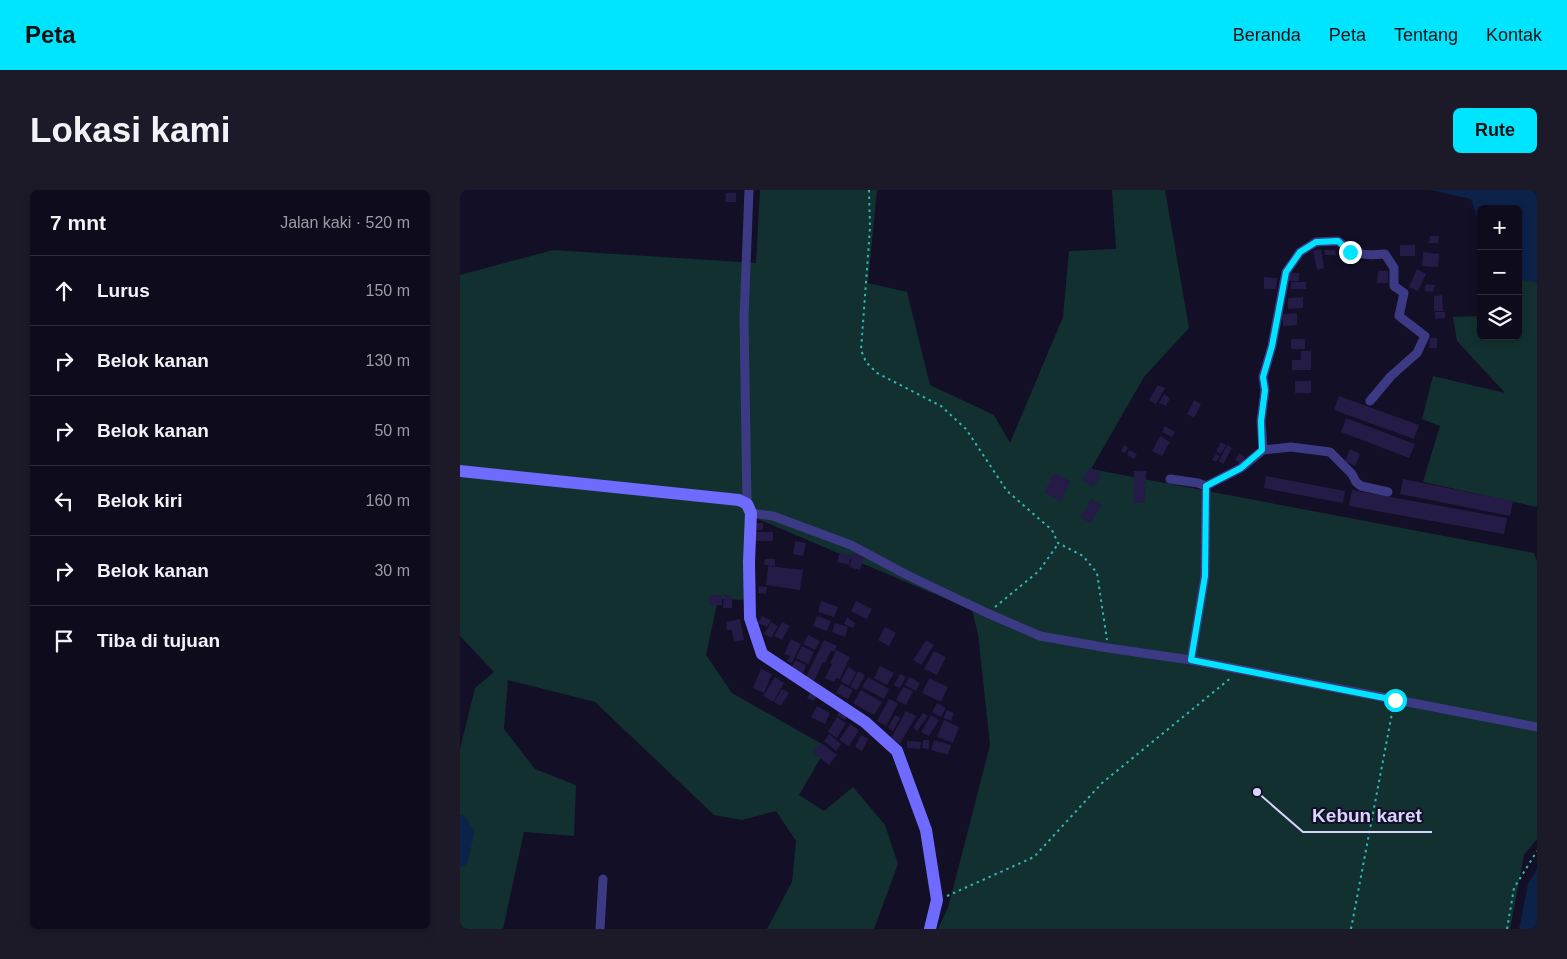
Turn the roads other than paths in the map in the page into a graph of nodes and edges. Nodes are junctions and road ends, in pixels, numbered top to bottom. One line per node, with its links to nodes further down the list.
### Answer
1 (749, 190): 8 (street)
2 (1370, 401): 3 (street)
3 (1262, 450): 6 (street); 7 (street)
4 (460, 471): 8 (main road)
5 (1170, 478): 6 (street)
6 (1206, 486): 9 (street)
7 (1388, 492)
8 (749, 509): 9 (street); 13 (main road)
9 (1191, 660): 10 (street)
10 (1537, 727)
11 (602, 879): 12 (street)
12 (600, 929)
13 (930, 929)

